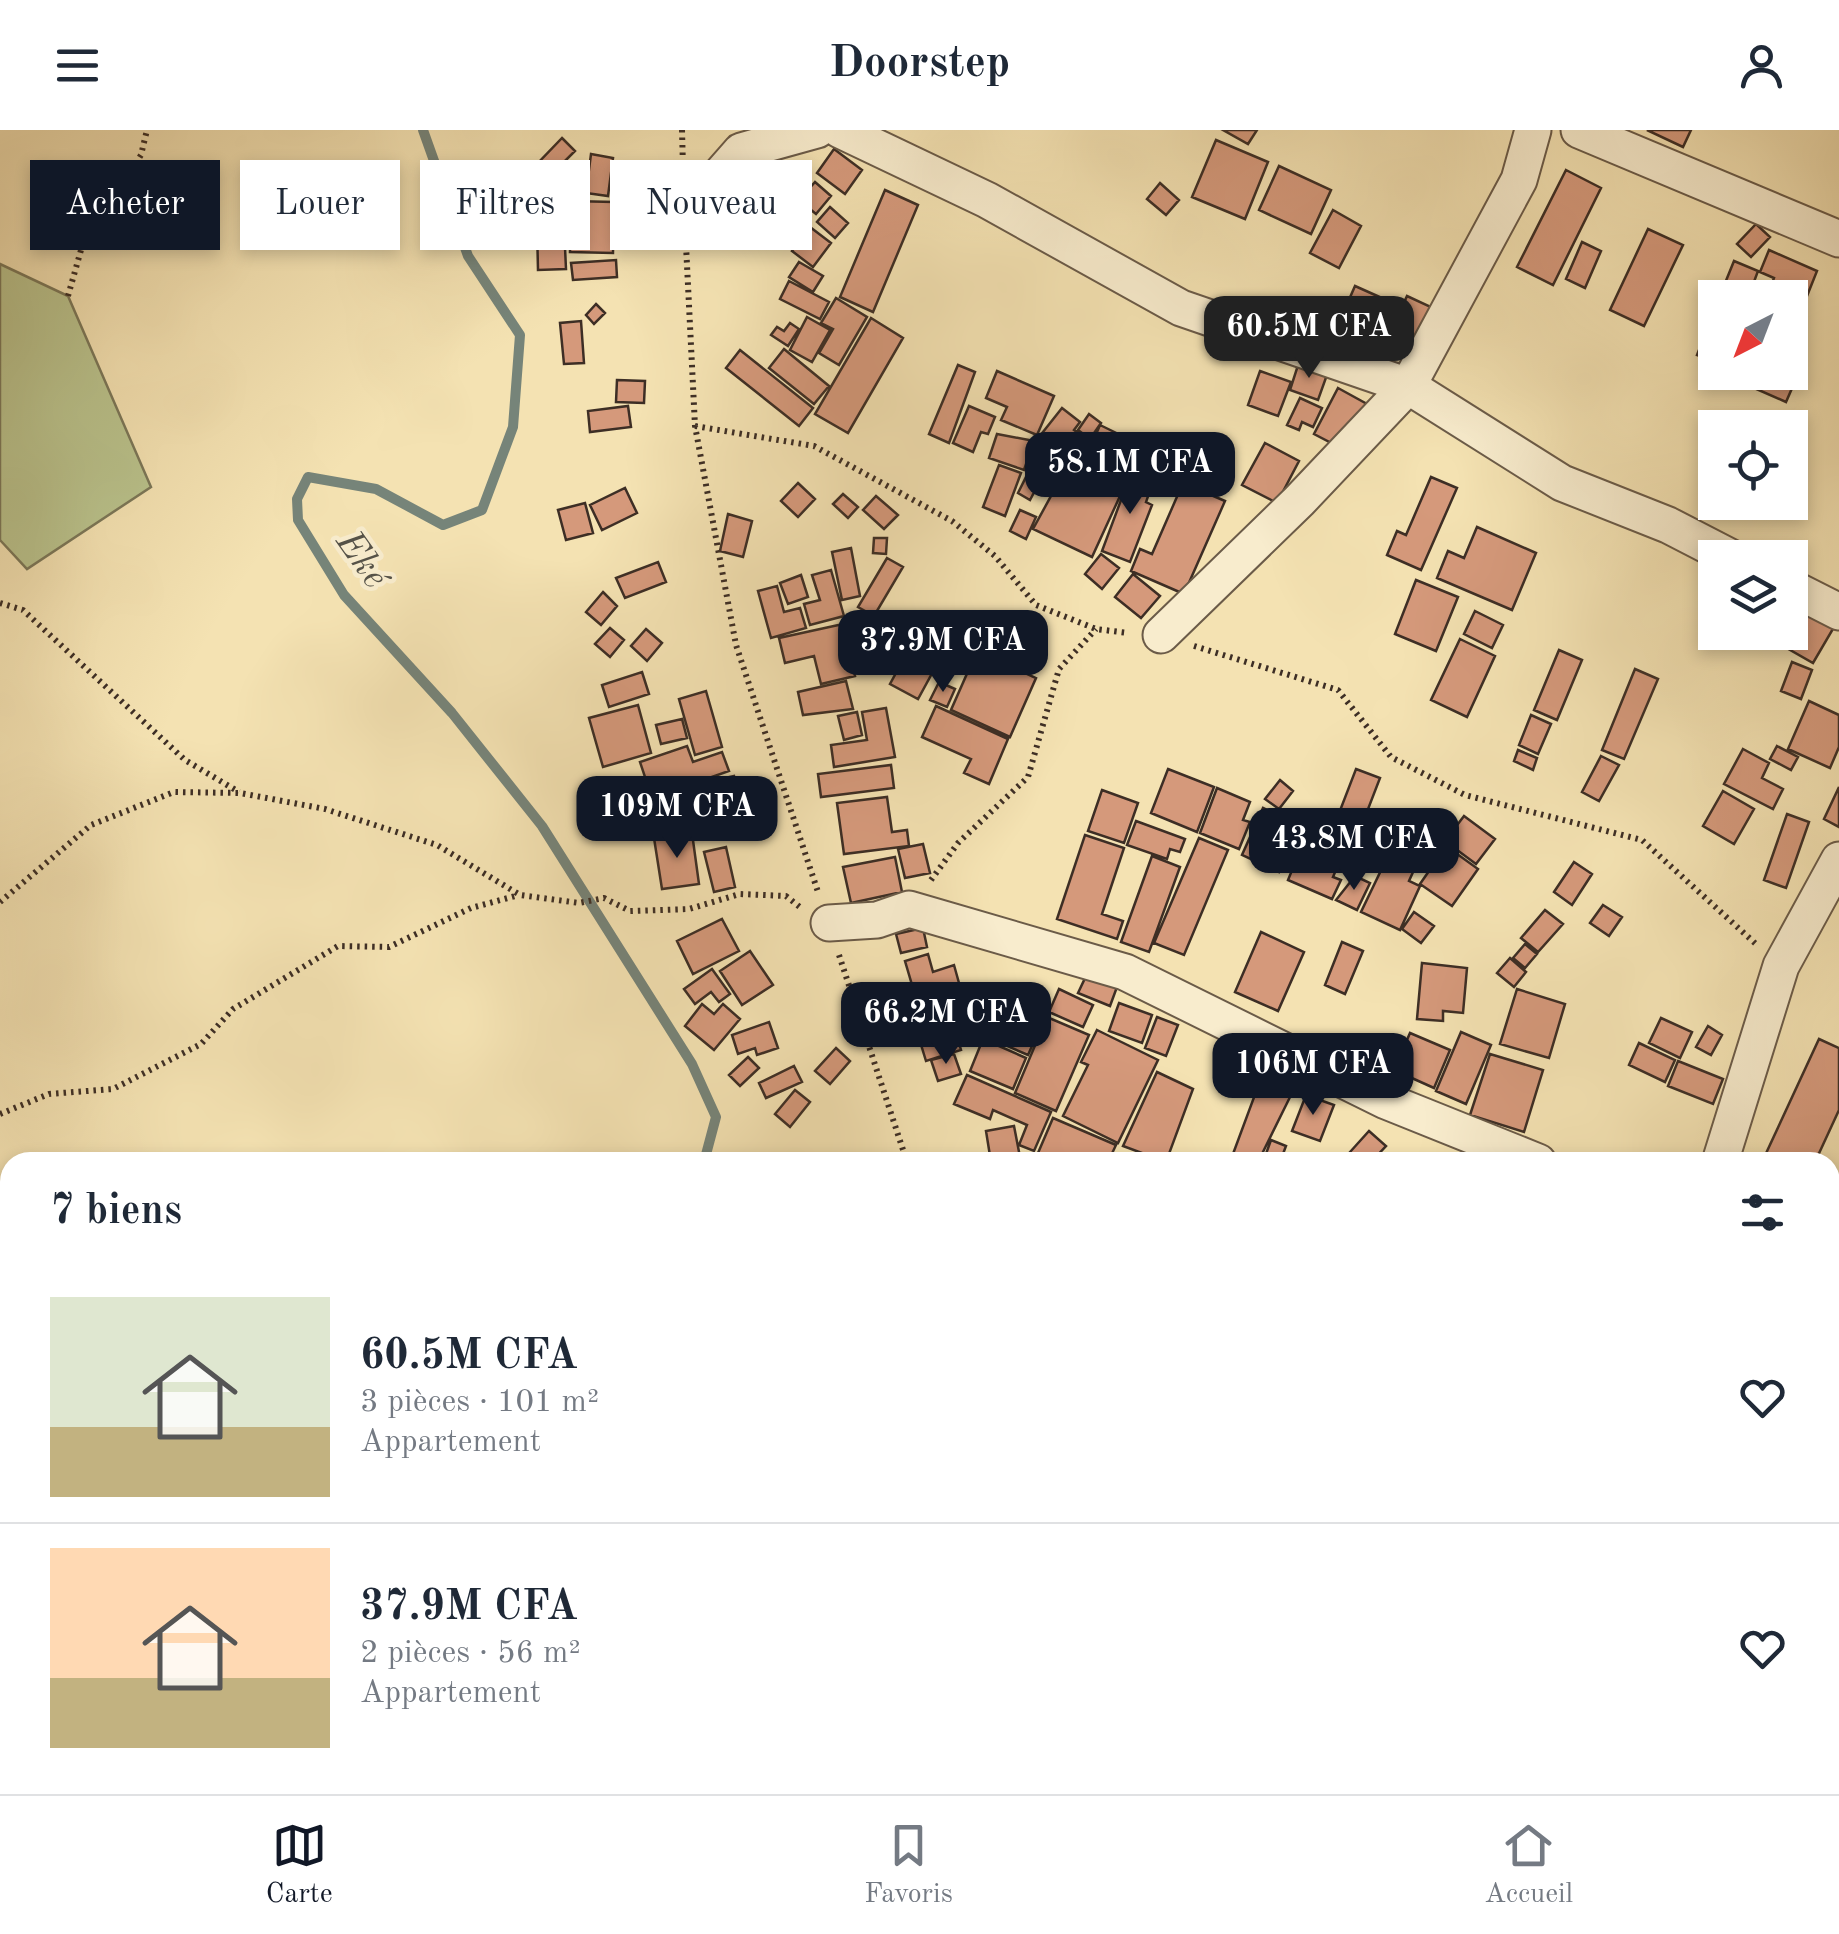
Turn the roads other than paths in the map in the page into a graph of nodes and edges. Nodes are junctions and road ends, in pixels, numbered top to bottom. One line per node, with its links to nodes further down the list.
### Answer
1 (817, 130): 5 (street)
2 (840, 130): 7 (street)
3 (1533, 130): 7 (street)
4 (1579, 130): 6 (street)
5 (734, 160)
6 (1839, 239)
7 (1408, 386): 8 (street); 11 (street)
8 (1698, 540)
9 (1808, 596): 10 (street)
10 (1839, 612)
11 (1162, 636)
12 (1839, 860): 15 (street)
13 (828, 923): 14 (street)
14 (1513, 1152)
15 (1723, 1152)

